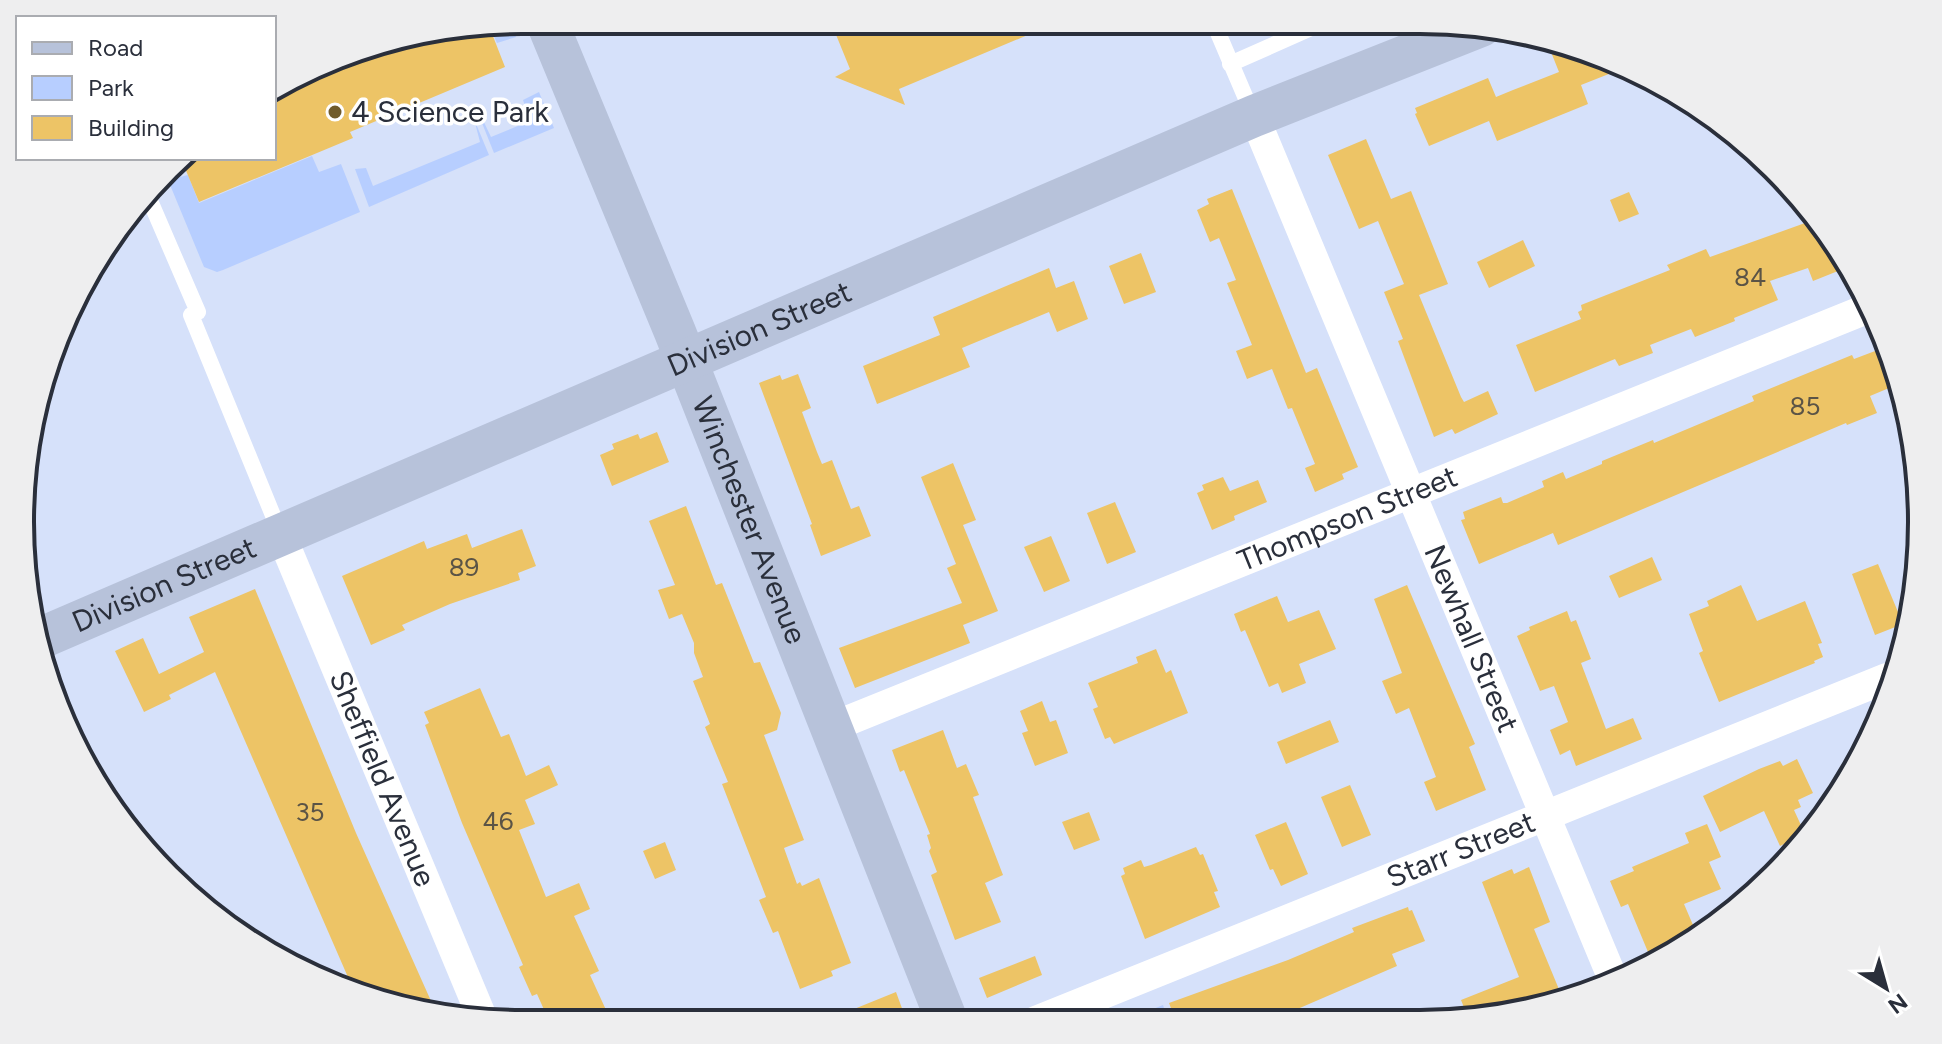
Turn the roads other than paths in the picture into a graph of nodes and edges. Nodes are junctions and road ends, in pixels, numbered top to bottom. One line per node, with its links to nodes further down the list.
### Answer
1 (552, 34): 9 (main road, Winchester Avenue)
2 (1218, 34): 5 (lane)
3 (1298, 34): 5 (lane)
4 (1457, 35): 6 (main road, Division Street)
5 (1230, 64): 6 (lane)
6 (1254, 116): 9 (main road, Division Street); 10 (street, Newhall Street)
7 (151, 205): 11 (lane)
8 (1860, 311): 10 (street, Thompson Street)
9 (686, 360): 11 (main road, Division Street); 14 (main road, Winchester Avenue)
10 (1413, 493): 14 (street, Thompson Street); 15 (street, Newhall Street)
11 (281, 535): 12 (main road, Division Street); 17 (street, Sheffield Avenue)
12 (48, 635)
13 (1882, 680): 15 (street, Starr Street)
14 (832, 727): 18 (main road, Winchester Avenue)
15 (1544, 816): 16 (street, Newhall Street); 19 (street, Starr Street)
16 (1610, 972)
17 (478, 1008)
18 (943, 1010)
19 (1063, 1010)

